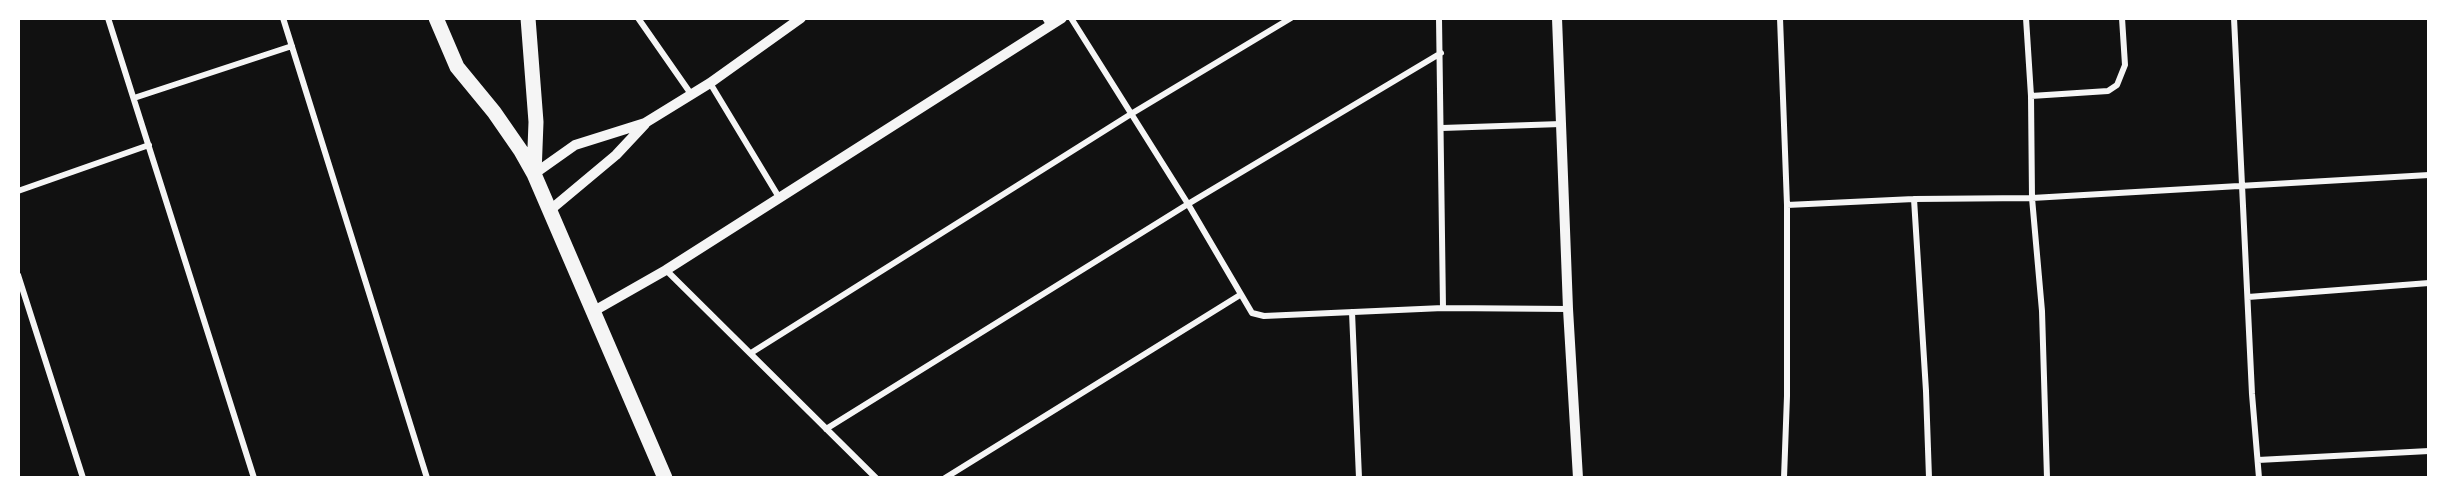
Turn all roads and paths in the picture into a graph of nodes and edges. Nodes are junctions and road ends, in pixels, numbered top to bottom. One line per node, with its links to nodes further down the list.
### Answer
1 (108, 18): 22 (street)
2 (283, 18): 17 (street)
3 (436, 18): 28 (main road)
4 (528, 18): 28 (main road)
5 (638, 18): 20 (street)
6 (801, 18): 19 (street)
7 (1062, 18): 16 (street)
8 (1071, 18): 23 (street)
9 (1291, 18): 23 (street)
10 (1439, 18): 18 (street)
11 (1557, 18): 25 (street)
12 (1780, 18): 36 (street)
13 (2025, 18): 21 (street)
14 (2122, 18): 21 (street)
15 (2234, 18): 30 (street)
16 (1048, 22): 33 (street)
17 (292, 46): 22 (street); 53 (street)
18 (1441, 53): 26 (street); 35 (street)
19 (710, 82): 20 (street); 33 (street)
20 (691, 94): 24 (street)
21 (2031, 96): 32 (street)
22 (134, 98): 27 (street)
23 (1131, 114): 35 (street); 47 (street)
24 (645, 123): 28 (street); 37 (street)
25 (1562, 124): 26 (street); 44 (street)
26 (1442, 128): 43 (street)
27 (148, 145): 31 (street); 52 (street)
28 (534, 174): 37 (main road)
29 (2429, 175): 30 (street)
30 (2242, 185): 32 (street); 42 (street)
31 (18, 190)
32 (2032, 198): 34 (street); 61 (street)
33 (780, 199): 38 (street)
34 (1914, 199): 36 (street); 60 (street)
35 (1188, 204): 41 (street); 48 (street)
36 (1787, 205): 59 (street)
37 (549, 211): 45 (main road)
38 (666, 270): 45 (street); 47 (street)
39 (18, 275): 51 (street)
40 (2429, 283): 42 (street)
41 (1240, 296): 46 (street); 56 (street)
42 (2248, 297): 50 (street)
43 (1443, 308): 44 (street); 46 (street)
44 (1568, 309): 58 (street)
45 (594, 311): 54 (main road)
46 (1352, 312): 57 (street)
47 (752, 353): 48 (street)
48 (826, 429): 55 (street)
49 (2429, 452): 50 (street)
50 (2258, 460): 62 (street)
51 (83, 478)
52 (254, 478)
53 (427, 478)
54 (665, 478)
55 (876, 478)
56 (945, 478)
57 (1359, 478)
58 (1578, 478)
59 (1784, 478)
60 (1929, 478)
61 (2047, 478)
62 (2259, 478)

